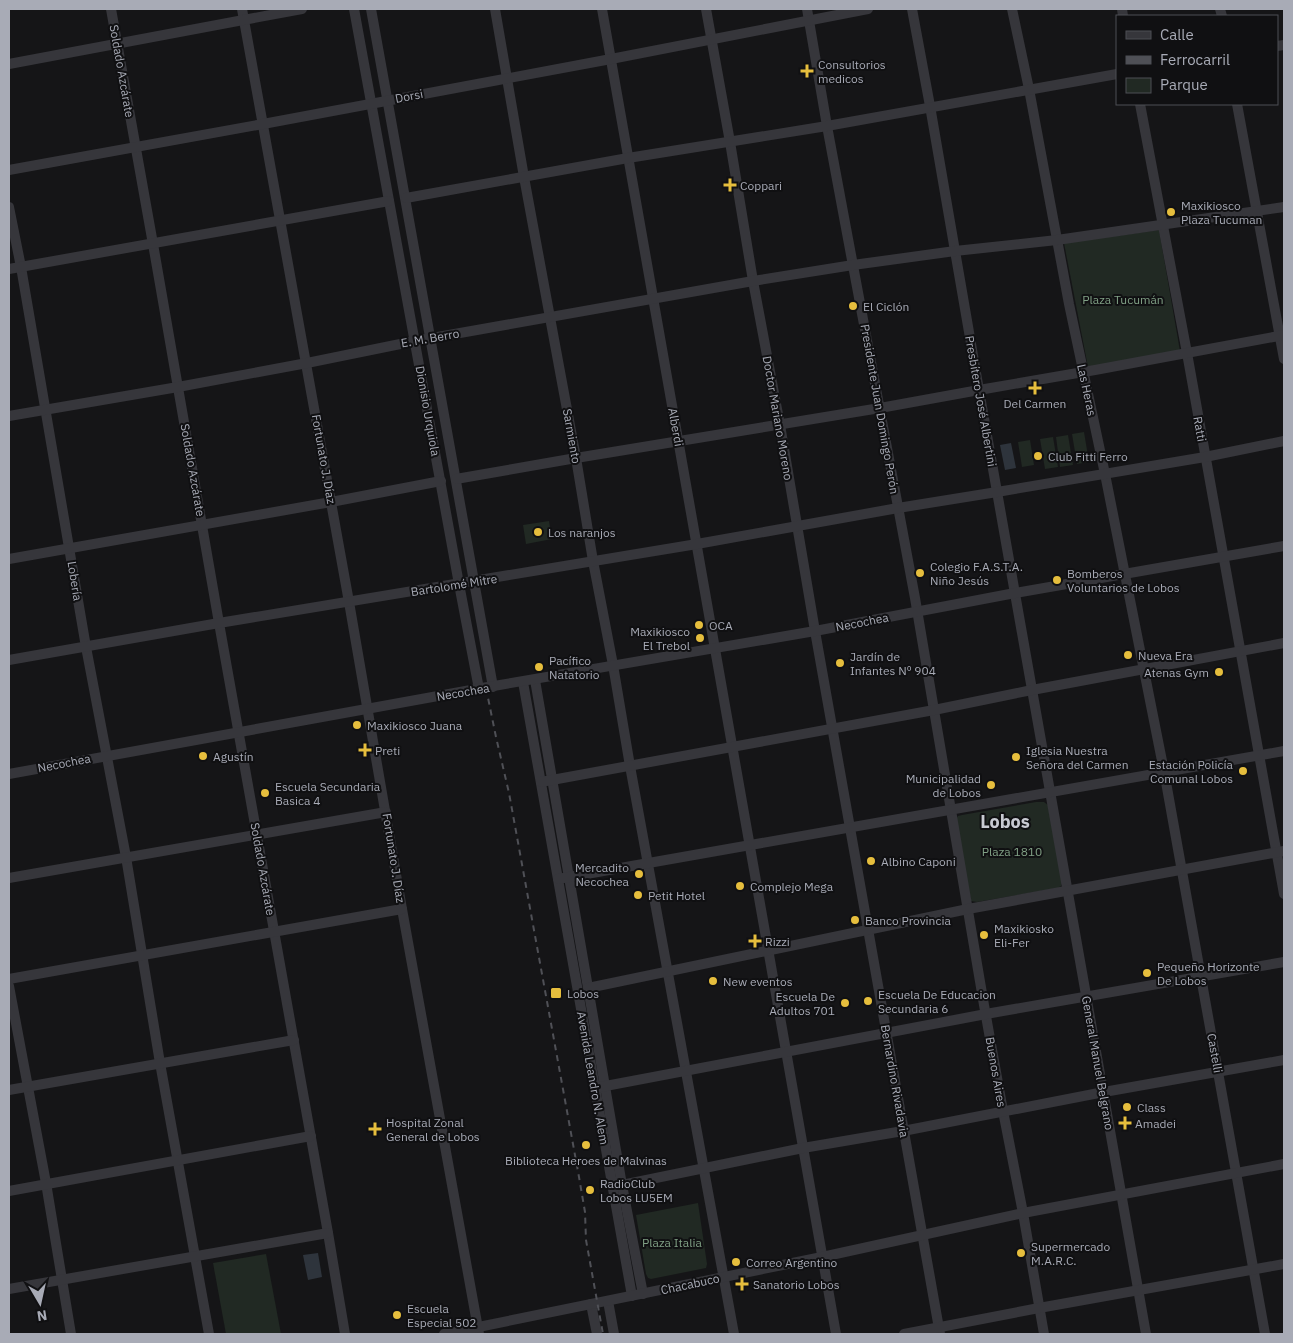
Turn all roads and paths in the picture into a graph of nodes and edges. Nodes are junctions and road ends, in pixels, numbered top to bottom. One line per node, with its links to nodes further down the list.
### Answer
1 (111, 9): 16 (street, Soldado Azcárate)
2 (242, 9): 13 (street, Fortunato J. Díaz)
3 (302, 9): 13 (street)
4 (354, 9): 23 (street, Dionisio Urquiola)
5 (371, 9): 22 (street, Dionisio Urquiola)
6 (496, 9): 20 (street, Sarmiento)
7 (602, 9): 17 (street, Alberdi)
8 (706, 9): 15 (street, Doctor Mariano Moreno)
9 (807, 9): 14 (street, Presidente Juan Domingo Perón)
10 (868, 9): 14 (street, Dorsi)
11 (912, 9): 26 (street, Presbítero José Albertini)
12 (1012, 9): 21 (street, Las Heras)
13 (244, 20): 16 (street); 27 (street, Fortunato J. Díaz)
14 (809, 21): 15 (street, Dorsi); 28 (street, Presidente Juan Domingo Perón)
15 (712, 40): 17 (street, Dorsi); 29 (street, Doctor Mariano Moreno)
16 (117, 44): 18 (street); 30 (street, Soldado Azcárate)
17 (611, 59): 20 (street, Dorsi); 31 (street, Alberdi)
18 (9, 64)
19 (1116, 74): 21 (street)
20 (506, 78): 22 (street, Dorsi); 33 (street, Sarmiento)
21 (1030, 90): 26 (street); 41 (street, Las Heras)
22 (388, 100): 23 (street, Dorsi); 34 (street, Dionisio Urquiola)
23 (371, 103): 27 (street, Dorsi); 35 (street, Dionisio Urquiola)
24 (1140, 105): 40 (street, Ratti)
25 (1238, 105): 38 (street)
26 (930, 106): 28 (street); 43 (street, Presbítero José Albertini)
27 (263, 124): 30 (street, Dorsi); 39 (street, Fortunato J. Díaz)
28 (827, 126): 29 (street); 44 (street, Presidente Juan Domingo Perón)
29 (730, 142): 31 (street); 47 (street, Doctor Mariano Moreno)
30 (135, 147): 32 (street, Dorsi); 42 (street, Soldado Azcárate)
31 (628, 158): 33 (street); 48 (street, Alberdi)
32 (9, 170)
33 (524, 177): 34 (street); 49 (street, Sarmiento)
34 (406, 198): 51 (street, Dionisio Urquiola)
35 (389, 201): 39 (street); 52 (street, Dionisio Urquiola)
36 (9, 207): 45 (street, Lobería)
37 (1284, 207): 38 (street, E. M. Berro)
38 (1258, 211): 40 (street, E. M. Berro); 50 (street)
39 (280, 221): 42 (street); 55 (street, Fortunato J. Díaz)
40 (1162, 224): 41 (street, E. M. Berro); 53 (street, Ratti)
41 (1057, 240): 43 (street, E. M. Berro); 56 (street, Las Heras)
42 (153, 244): 45 (street); 57 (street, Soldado Azcárate)
43 (955, 251): 44 (street, E. M. Berro); 58 (street, Presbítero José Albertini)
44 (853, 265): 47 (street, E. M. Berro); 59 (street, Presidente Juan Domingo Perón)
45 (21, 267): 46 (street); 60 (street, Lobería)
46 (9, 269)
47 (753, 281): 48 (street, E. M. Berro); 62 (street, Doctor Mariano Moreno)
48 (654, 298): 49 (street, E. M. Berro); 64 (street, Alberdi)
49 (550, 317): 51 (street, E. M. Berro); 66 (street, Sarmiento)
50 (1282, 335): 53 (street); 54 (street)
51 (431, 338): 52 (street, E. M. Berro); 68 (street, Dionisio Urquiola)
52 (415, 341): 55 (street, E. M. Berro); 69 (street, Dionisio Urquiola)
53 (1187, 354): 56 (street); 65 (street, Ratti)
54 (1284, 358)
55 (307, 363): 57 (street, E. M. Berro); 71 (street, Fortunato J. Díaz)
56 (1083, 372): 58 (street); 67 (street, Las Heras)
57 (178, 387): 60 (street, E. M. Berro); 73 (street, Soldado Azcárate)
58 (978, 390): 59 (street); 70 (street, Presbítero José Albertini)
59 (880, 408): 62 (street); 72 (street, Presidente Juan Domingo Perón)
60 (46, 410): 61 (street, E. M. Berro); 77 (street, Lobería)
61 (9, 416)
62 (780, 425): 64 (street); 74 (street, Doctor Mariano Moreno)
63 (1284, 441): 65 (street, Bartolomé Mitre)
64 (679, 442): 66 (street); 75 (street, Alberdi)
65 (1205, 457): 67 (street, Bartolomé Mitre); 78 (street, Ratti)
66 (576, 458): 68 (street); 80 (street, Sarmiento)
67 (1105, 474): 70 (street, Bartolomé Mitre); 81 (street, Las Heras)
68 (456, 479): 82 (street, Dionisio Urquiola)
69 (441, 481): 71 (street); 83 (street, Dionisio Urquiola)
70 (997, 492): 72 (street, Bartolomé Mitre); 84 (street, Presbítero José Albertini)
71 (331, 502): 73 (street); 85 (street, Fortunato J. Díaz)
72 (898, 508): 74 (street, Bartolomé Mitre); 86 (street, Presidente Juan Domingo Perón)
73 (202, 525): 77 (street); 87 (street, Soldado Azcárate)
74 (797, 526): 75 (street, Bartolomé Mitre); 88 (street, Doctor Mariano Moreno)
75 (696, 544): 80 (street, Bartolomé Mitre); 91 (street, Alberdi)
76 (1284, 546): 78 (street, Necochea)
77 (70, 549): 79 (street); 90 (street, Lobería)
78 (1223, 557): 81 (street, Necochea); 92 (street, Ratti)
79 (9, 559)
80 (593, 561): 82 (street, Bartolomé Mitre); 94 (street, Sarmiento)
81 (1124, 575): 84 (street, Necochea); 95 (street, Las Heras)
82 (474, 581): 83 (street, Bartolomé Mitre); 98 (street, Dionisio Urquiola)
83 (459, 584): 85 (street, Bartolomé Mitre); 99 (street, Dionisio Urquiola)
84 (1015, 593): 86 (street, Necochea); 100 (street, Presbítero José Albertini)
85 (349, 602): 87 (street, Bartolomé Mitre); 101 (street, Fortunato J. Díaz)
86 (918, 612): 88 (street, Necochea); 102 (street, Presidente Juan Domingo Perón)
87 (219, 624): 90 (street, Bartolomé Mitre); 104 (street, Soldado Azcárate)
88 (815, 631): 91 (street, Necochea); 103 (street, Doctor Mariano Moreno)
89 (1284, 643): 92 (street)
90 (86, 647): 93 (street, Bartolomé Mitre); 108 (street, Lobería)
91 (715, 648): 94 (street, Necochea); 105 (street, Alberdi)
92 (1240, 651): 95 (street); 107 (street, Ratti)
93 (9, 660)
94 (613, 665): 96 (street, Necochea); 109 (street, Sarmiento)
95 (1143, 670): 100 (street); 110 (street, Las Heras)
96 (535, 680): 97 (street, Necochea); 112 (street, Avenida Leandro N. Alem)
97 (523, 682): 98 (street, Necochea); 113 (street, Avenida Leandro N. Alem)
98 (492, 687): 99 (street, Necochea)
99 (479, 689): 101 (street, Necochea)
100 (1032, 690): 102 (street); 114 (street, Presbítero José Albertini)
101 (368, 709): 104 (street, Necochea); 116 (street, Fortunato J. Díaz)
102 (934, 710): 103 (street); 115 (street, Presidente Juan Domingo Perón)
103 (832, 729): 105 (street); 117 (street, Doctor Mariano Moreno)
104 (238, 733): 108 (street, Necochea); 118 (street, Soldado Azcárate)
105 (732, 747): 109 (street); 119 (street, Alberdi)
106 (1284, 751): 107 (street)
107 (1260, 755): 110 (street); 120 (street, Ratti)
108 (106, 756): 111 (street, Necochea); 121 (street, Lobería)
109 (630, 766): 112 (street); 122 (street, Sarmiento)
110 (1164, 771): 114 (street); 123 (street, Castelli)
111 (9, 774)
112 (552, 780): 113 (street); 124 (street, Avenida Leandro N. Alem)
113 (541, 782): 126 (street, Avenida Leandro N. Alem)
114 (1050, 793): 115 (street); 127 (street, General Manuel Belgrano)
115 (950, 810): 117 (street); 130 (street, Buenos Aires)
116 (386, 812): 118 (street); 129 (street, Fortunato J. Díaz)
117 (850, 828): 119 (street); 131 (street, Bernardino Rivadavia)
118 (257, 834): 121 (street); 132 (street, Soldado Azcárate)
119 (749, 846): 122 (street); 133 (street, Alberdi)
120 (1280, 852): 123 (street); 128 (street, Ratti)
121 (126, 857): 125 (street); 134 (street, Lobería)
122 (648, 863): 124 (street); 138 (street, Sarmiento)
123 (1182, 870): 127 (street); 139 (street, Castelli)
124 (569, 877): 126 (street); 135 (street, Avenida Leandro N. Alem)
125 (9, 878)
126 (558, 879): 137 (street, Avenida Leandro N. Alem)
127 (1067, 891): 130 (street); 143 (street, General Manuel Belgrano)
128 (1284, 894)
129 (402, 909): 132 (street); 185 (street, Fortunato J. Díaz)
130 (968, 909): 131 (street); 145 (street, Buenos Aires)
131 (868, 930): 133 (street); 146 (street, Bernardino Rivadavia)
132 (274, 932): 134 (street); 147 (street, Soldado Azcárate)
133 (768, 951): 138 (street); 148 (street, Alberdi)
134 (142, 955): 140 (street); 150 (street, Lobería)
135 (584, 962): 137 (street); 142 (street, Avenida Leandro N. Alem)
136 (1284, 962): 139 (street)
137 (573, 964): 144 (street, Avenida Leandro N. Alem)
138 (668, 972): 142 (street); 151 (street, Sarmiento)
139 (1202, 976): 143 (street); 152 (street, Castelli)
140 (9, 979)
141 (9, 986): 153 (street)
142 (588, 988): 144 (street, Avenida Leandro N. Alem)
143 (1087, 997): 145 (street); 156 (street, General Manuel Belgrano)
144 (587, 1013): 154 (street, Avenida Leandro N. Alem)
145 (986, 1014): 146 (street); 157 (street, Buenos Aires)
146 (886, 1034): 148 (street); 158 (street, Bernardino Rivadavia)
147 (294, 1040): 150 (street); 159 (street, Soldado Azcárate)
148 (786, 1051): 151 (street); 160 (street, Alberdi)
149 (1284, 1060): 152 (street)
150 (160, 1063): 153 (street); 161 (street, Lobería)
151 (686, 1071): 154 (street); 163 (street, Sarmiento)
152 (1219, 1072): 156 (street); 164 (street, Castelli)
153 (28, 1087): 155 (street); 165 (street)
154 (600, 1087): 166 (street, Avenida Leandro N. Alem)
155 (9, 1090)
156 (1104, 1092): 157 (street); 168 (street, General Manuel Belgrano)
157 (1003, 1111): 158 (street); 169 (street, Buenos Aires)
158 (903, 1131): 160 (street); 171 (street, Bernardino Rivadavia)
159 (311, 1136): 161 (street); 170 (street, Soldado Azcárate)
160 (803, 1148): 163 (street); 173 (street, Alberdi)
161 (178, 1160): 165 (street); 172 (street, Lobería)
162 (1284, 1164): 164 (street, Chacabuco)
163 (703, 1168): 166 (street); 176 (street, Sarmiento)
164 (1237, 1172): 168 (street, Chacabuco); 175 (street, Castelli)
165 (46, 1183): 167 (street); 177 (street)
166 (617, 1186): 180 (street, Avenida Leandro N. Alem); 181 (street, Avenida Leandro N. Alem)
167 (9, 1190)
168 (1122, 1194): 169 (street, Chacabuco); 179 (street, General Manuel Belgrano)
169 (1023, 1214): 171 (street, Chacabuco); 184 (street, Buenos Aires)
170 (328, 1233): 172 (street); 189 (street, Soldado Azcárate)
171 (922, 1235): 173 (street, Chacabuco); 186 (street, Bernardino Rivadavia)
172 (195, 1257): 177 (street); 188 (street, Lobería)
173 (822, 1257): 176 (street, Chacabuco); 194 (street, Alberdi)
174 (1284, 1264): 175 (street)
175 (1254, 1269): 179 (street); 198 (street, Castelli)
176 (724, 1277): 180 (street, Chacabuco); 193 (street, Sarmiento)
177 (62, 1280): 178 (street); 187 (street)
178 (9, 1289)
179 (1138, 1290): 184 (street); 197 (street, General Manuel Belgrano)
180 (643, 1294): 181 (street, Chacabuco)
181 (632, 1296): 182 (street, Chacabuco)
182 (608, 1301): 183 (street, Chacabuco); 192 (street)
183 (592, 1304): 185 (street, Chacabuco); 191 (street)
184 (1039, 1308): 186 (street); 196 (street, Buenos Aires)
185 (478, 1331): 190 (street, Chacabuco)
186 (939, 1331): 195 (street)
187 (71, 1334)
188 (209, 1334)
189 (345, 1334)
190 (444, 1334)
191 (597, 1334)
192 (614, 1334)
193 (734, 1334)
194 (836, 1334)
195 (904, 1334)
196 (1044, 1334)
197 (1146, 1334)
198 (1265, 1334)

